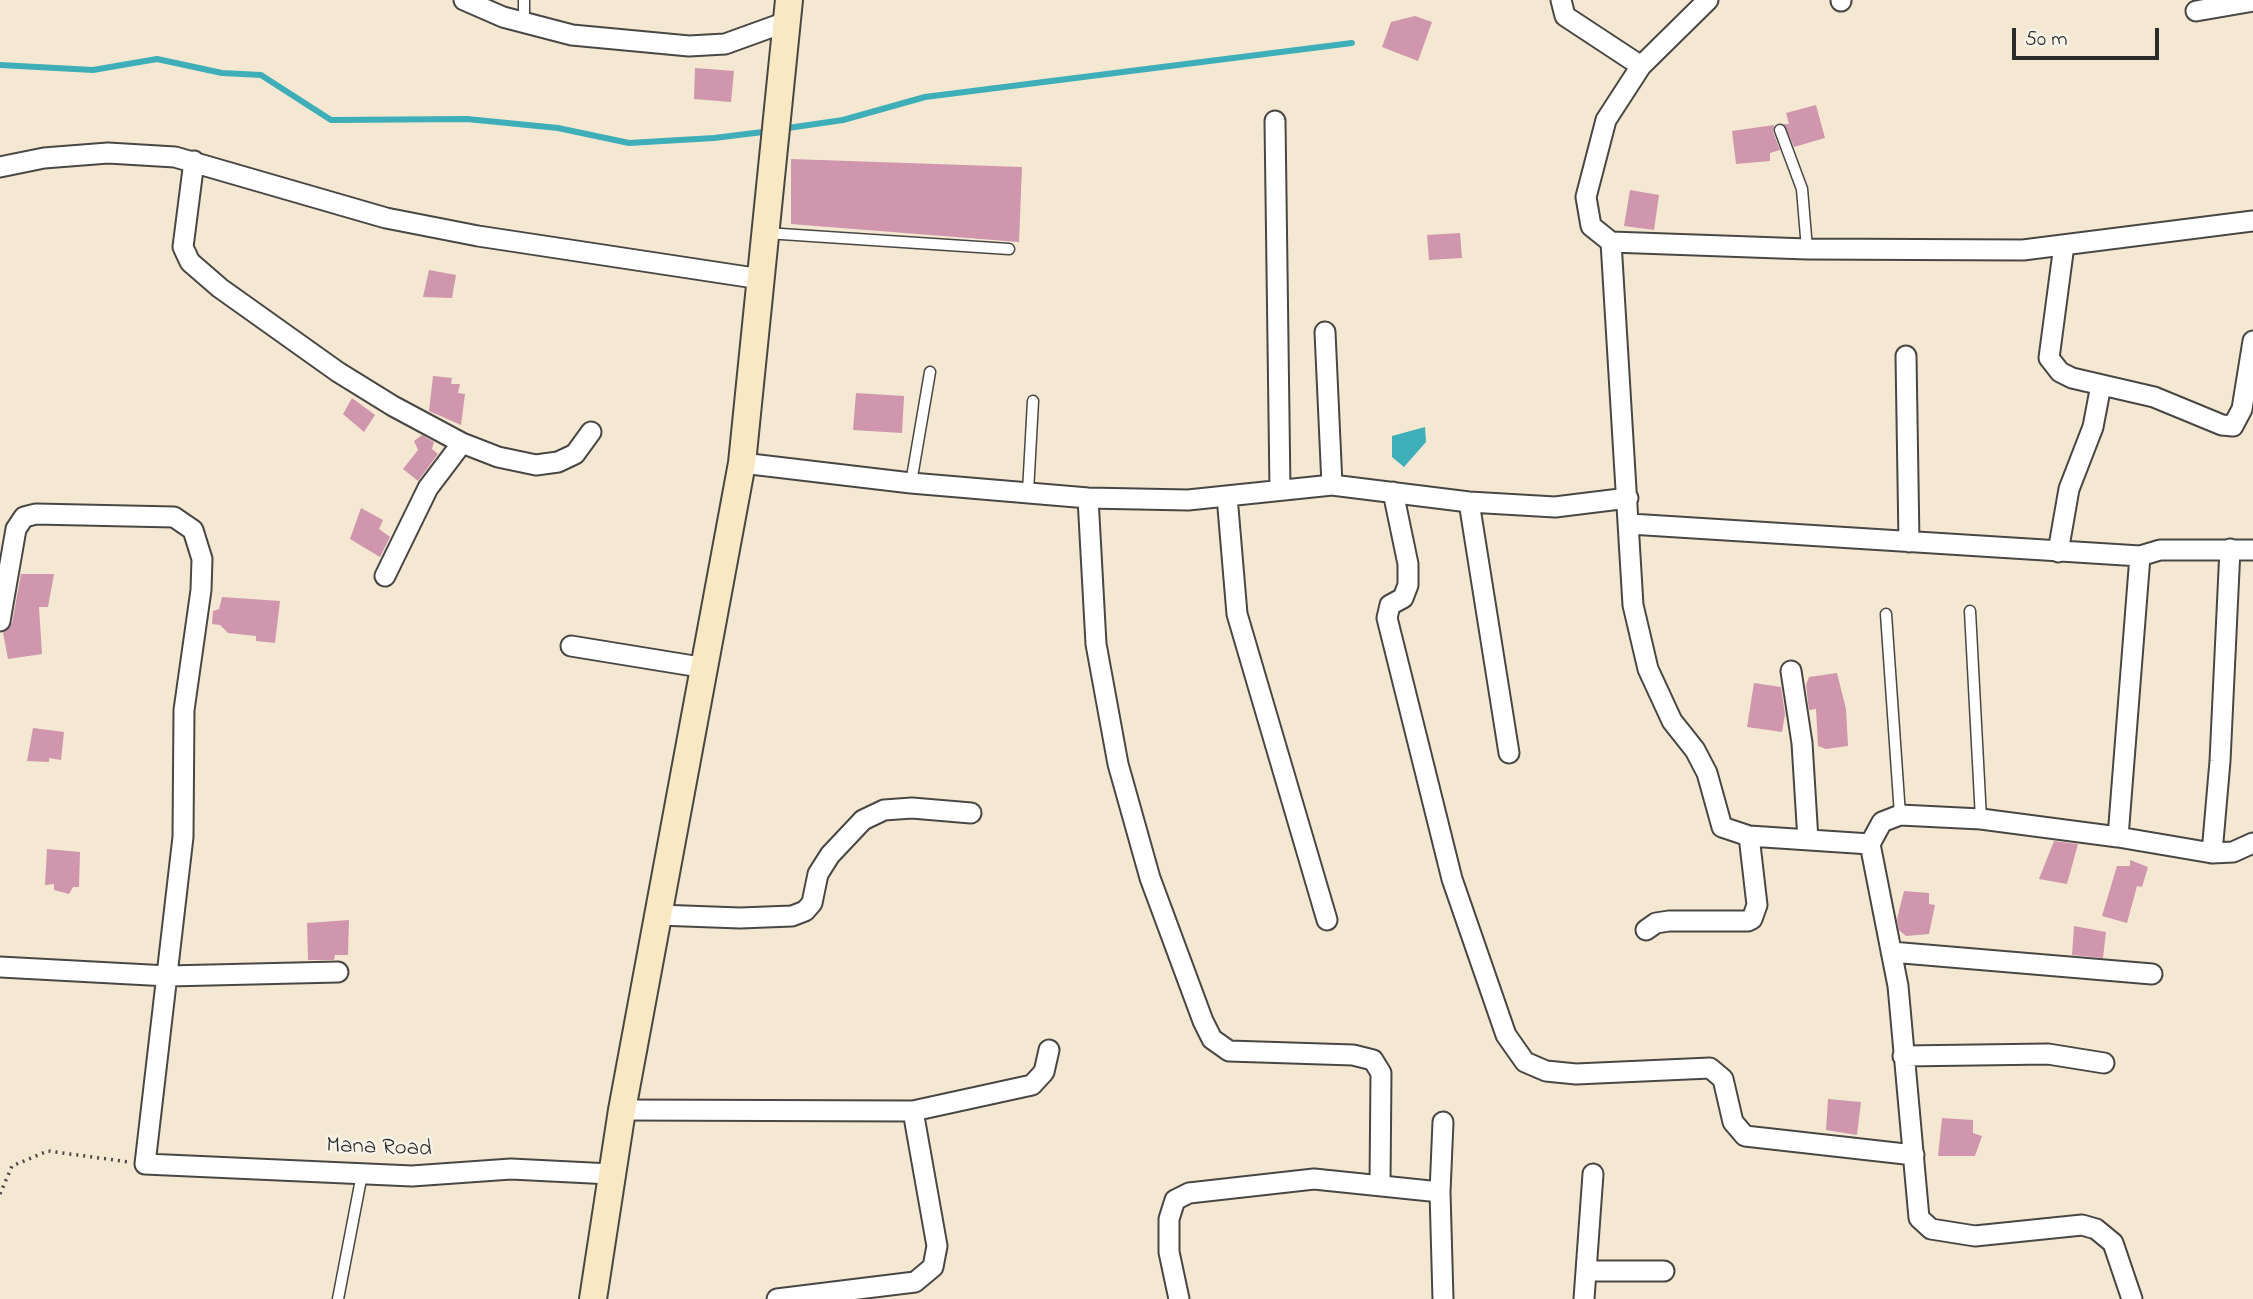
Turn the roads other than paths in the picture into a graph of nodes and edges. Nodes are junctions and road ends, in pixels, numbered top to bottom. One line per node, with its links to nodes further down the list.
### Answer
1 (464, 0): 8 (street)
2 (524, 0): 8 (lane)
3 (1561, 0): 9 (street)
4 (1708, 0): 9 (street)
5 (2253, 1): 7 (street)
6 (788, 11): 8 (street); 15 (main road)
7 (2196, 12)
8 (524, 22)
9 (1641, 66): 16 (street)
10 (1275, 121): 32 (street)
11 (1780, 130): 19 (lane)
12 (194, 161): 13 (street); 20 (street); 28 (street)
13 (0, 167)
14 (2253, 221): 17 (street)
15 (765, 233): 18 (lane); 20 (main road)
16 (1611, 242): 19 (street); 37 (street)
17 (2064, 245): 19 (street); 25 (street)
18 (1009, 249)
19 (1807, 249)
20 (761, 279): 29 (main road)
21 (1325, 332): 31 (street)
22 (2253, 341): 25 (street)
23 (1906, 356): 40 (street)
24 (930, 372): 30 (lane)
25 (2101, 384): 43 (street)
26 (1033, 401): 33 (lane)
27 (591, 432): 28 (street)
28 (462, 443): 45 (street)
29 (741, 463): 30 (street); 50 (main road)
30 (911, 483): 33 (street)
31 (1332, 485): 32 (street); 34 (street)
32 (1280, 490): 35 (street)
33 (1028, 492): 36 (street)
34 (1393, 492): 38 (street); 76 (street)
35 (1227, 496): 36 (street); 63 (street)
36 (1088, 498): 80 (street)
37 (1628, 498): 38 (street); 39 (street)
38 (1469, 502): 52 (street)
39 (1630, 524): 40 (street); 56 (street)
40 (1909, 542): 43 (street)
41 (2230, 549): 42 (street); 44 (street); 61 (street)
42 (2253, 550)
43 (2058, 552): 44 (street)
44 (2140, 556): 57 (street)
45 (384, 576)
46 (1970, 611): 55 (lane)
47 (1886, 614): 54 (lane)
48 (0, 621): 69 (street)
49 (571, 646): 50 (street)
50 (706, 668): 62 (main road)
51 (1791, 671): 58 (street)
52 (1509, 753)
53 (971, 813): 62 (street)
54 (1900, 815): 55 (street); 60 (street)
55 (1981, 819): 57 (street)
56 (1749, 836): 58 (street); 64 (street)
57 (2118, 837): 61 (street)
58 (1808, 840): 60 (street)
59 (2253, 843): 61 (street)
60 (1870, 844): 65 (street)
61 (2212, 853)
62 (658, 915): 73 (main road)
63 (1327, 920)
64 (1646, 930)
65 (1891, 952): 68 (street); 71 (street)
66 (0, 967): 69 (street)
67 (338, 972): 69 (street)
68 (2152, 974)
69 (168, 976): 77 (street, Mana Road)
70 (1049, 1050): 74 (street)
71 (1903, 1056): 72 (street); 76 (street)
72 (2104, 1063)
73 (622, 1110): 74 (street); 78 (main road)
74 (913, 1111): 86 (street)
75 (1443, 1122): 81 (street)
76 (1914, 1155): 90 (street)
77 (362, 1174): 78 (street, Mana Road); 84 (lane)
78 (611, 1174): 85 (main road)
79 (1593, 1174): 82 (street)
80 (1380, 1184): 81 (street); 87 (street)
81 (1440, 1192): 88 (street)
82 (1586, 1270): 83 (street); 89 (street)
83 (1664, 1271)
84 (338, 1299)
85 (593, 1299)
86 (777, 1299)
87 (1179, 1299)
88 (1443, 1299)
89 (1584, 1299)
90 (2132, 1299)

